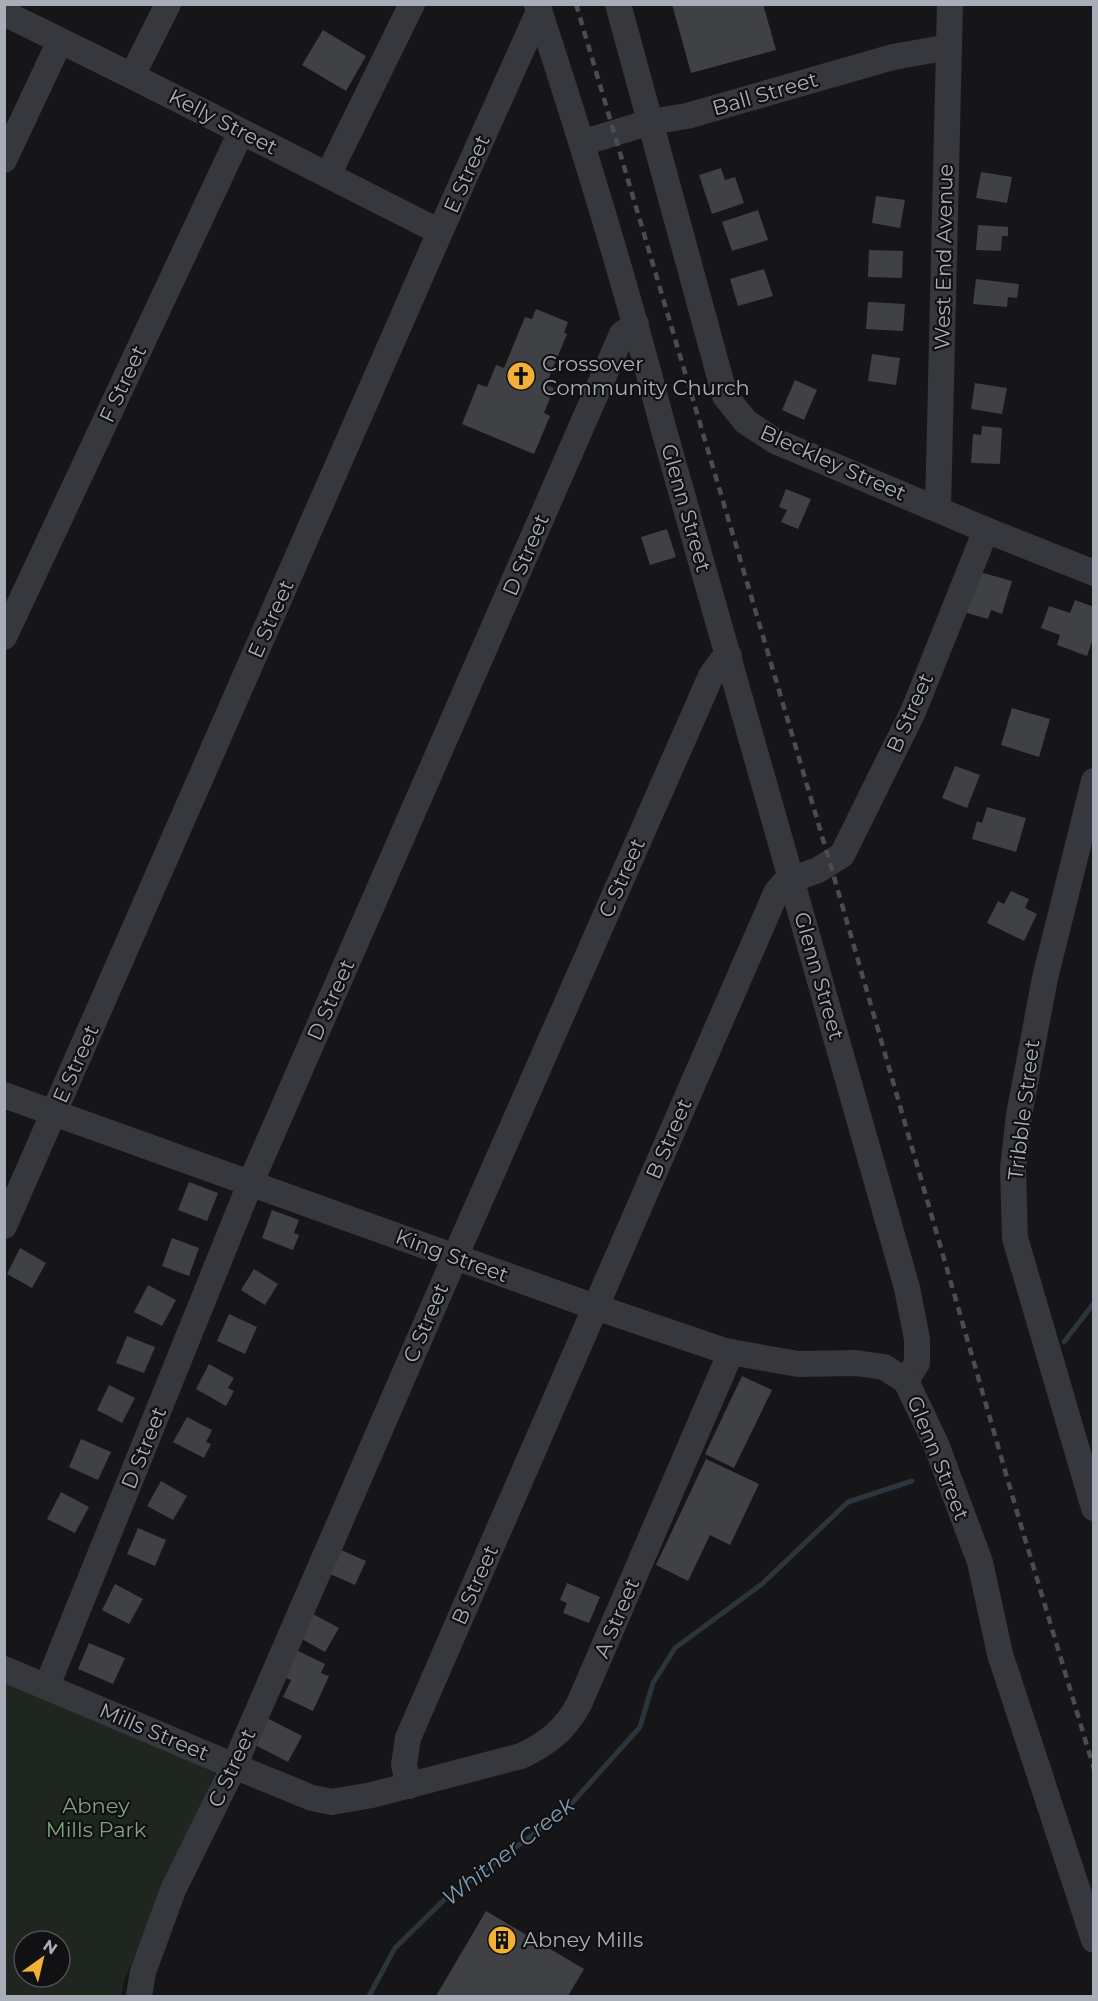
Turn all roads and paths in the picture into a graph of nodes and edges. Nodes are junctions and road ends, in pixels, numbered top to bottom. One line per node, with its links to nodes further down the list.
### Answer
1 (168, 4): 9 (street)
2 (412, 4): 14 (street)
3 (618, 4): 10 (street, Bleckley Street)
4 (950, 4): 8 (street, West End Avenue)
5 (538, 8): 12 (street, Glenn Street); 15 (street, E Street)
6 (4, 13): 7 (street, Kelly Street)
7 (60, 41): 9 (street, Kelly Street); 13 (street)
8 (949, 46): 10 (street, Ball Street); 17 (street, West End Avenue)
9 (132, 76): 11 (street, Kelly Street)
10 (650, 122): 12 (street, Ball Street); 17 (street, Bleckley Street)
11 (241, 132): 14 (street, Kelly Street); 20 (street, F Street)
12 (582, 143): 16 (street, Glenn Street)
13 (4, 160)
14 (328, 174): 15 (street, Kelly Street)
15 (441, 232): 25 (street, E Street)
16 (636, 324): 21 (street, Glenn Street); 26 (street, D Street)
17 (938, 509): 18 (street, Bleckley Street)
18 (986, 530): 19 (street, Bleckley Street); 23 (street, B Street)
19 (1094, 573)
20 (4, 637)
21 (729, 656): 23 (street, Glenn Street); 28 (street, C Street)
22 (1094, 781): 32 (street, Tribble Street)
23 (792, 879): 29 (street, B Street); 31 (street, Glenn Street)
24 (4, 1095): 25 (street, King Street)
25 (55, 1113): 26 (street, King Street); 27 (street, E Street)
26 (250, 1184): 28 (street, King Street); 34 (street, D Street)
27 (4, 1226)
28 (455, 1257): 29 (street, King Street); 35 (street, C Street)
29 (596, 1308): 30 (street, King Street); 36 (street, B Street)
30 (731, 1352): 31 (street, King Street); 36 (street, A Street)
31 (906, 1381): 37 (street, Glenn Street)
32 (1091, 1491)
33 (4, 1668): 34 (street, Mills Street)
34 (47, 1686): 35 (street, Mills Street)
35 (234, 1766): 36 (street, Mills Street); 38 (street, C Street)
36 (409, 1786)
37 (1094, 1940)
38 (139, 1996)

